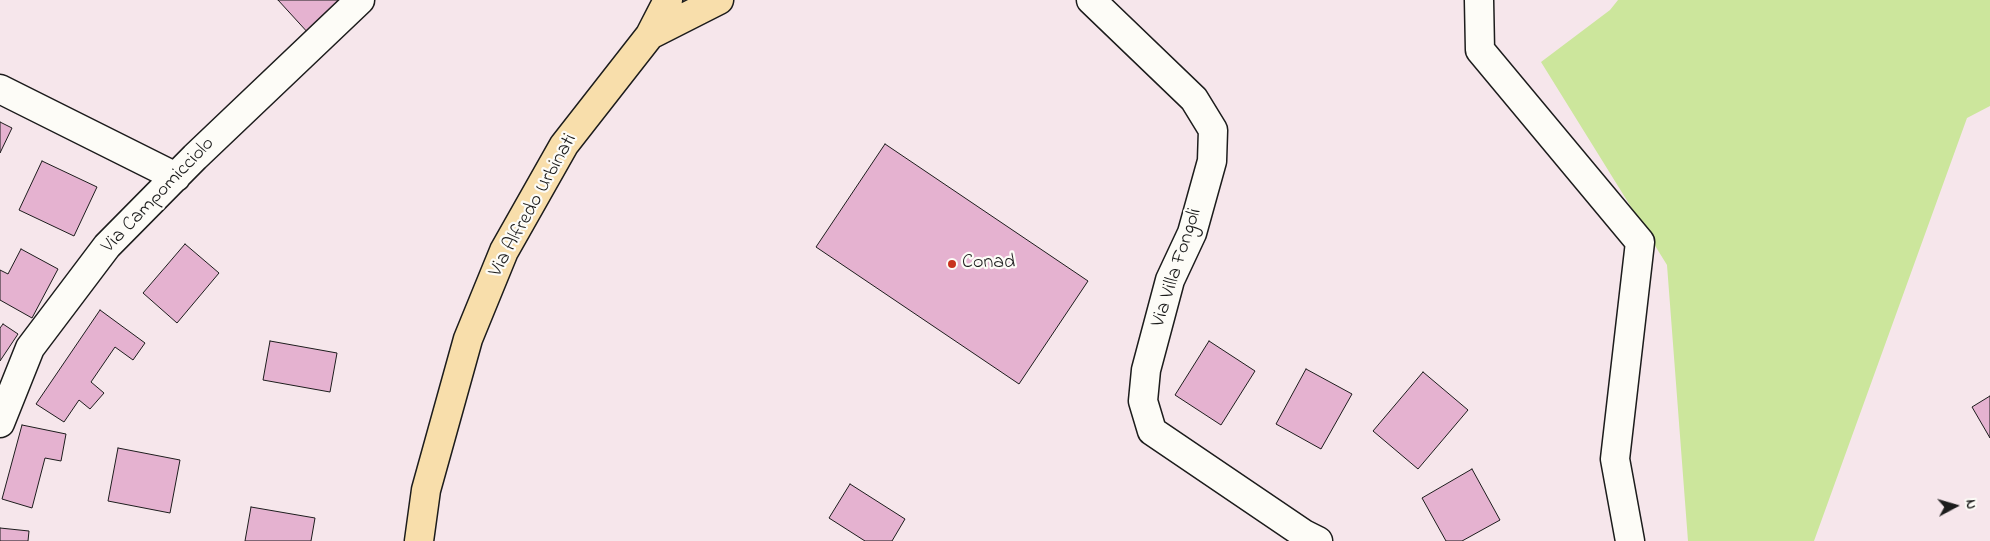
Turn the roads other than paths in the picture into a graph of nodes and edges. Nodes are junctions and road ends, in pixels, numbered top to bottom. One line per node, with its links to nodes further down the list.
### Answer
1 (360, 0): 8 (street, Via Campomicciolo)
2 (668, 0): 6 (main road, Via Alfredo Urbinati)
3 (719, 0): 6 (main road, Via Alfredo Urbinati)
4 (1091, 0): 10 (street, Via Villa Fongoli)
5 (1479, 0): 12 (street)
6 (650, 35): 11 (main road, Via Alfredo Urbinati)
7 (0, 89): 8 (street)
8 (176, 177): 9 (street, Via Campomicciolo)
9 (0, 423)
10 (1309, 538)
11 (419, 541)
12 (1630, 541)

